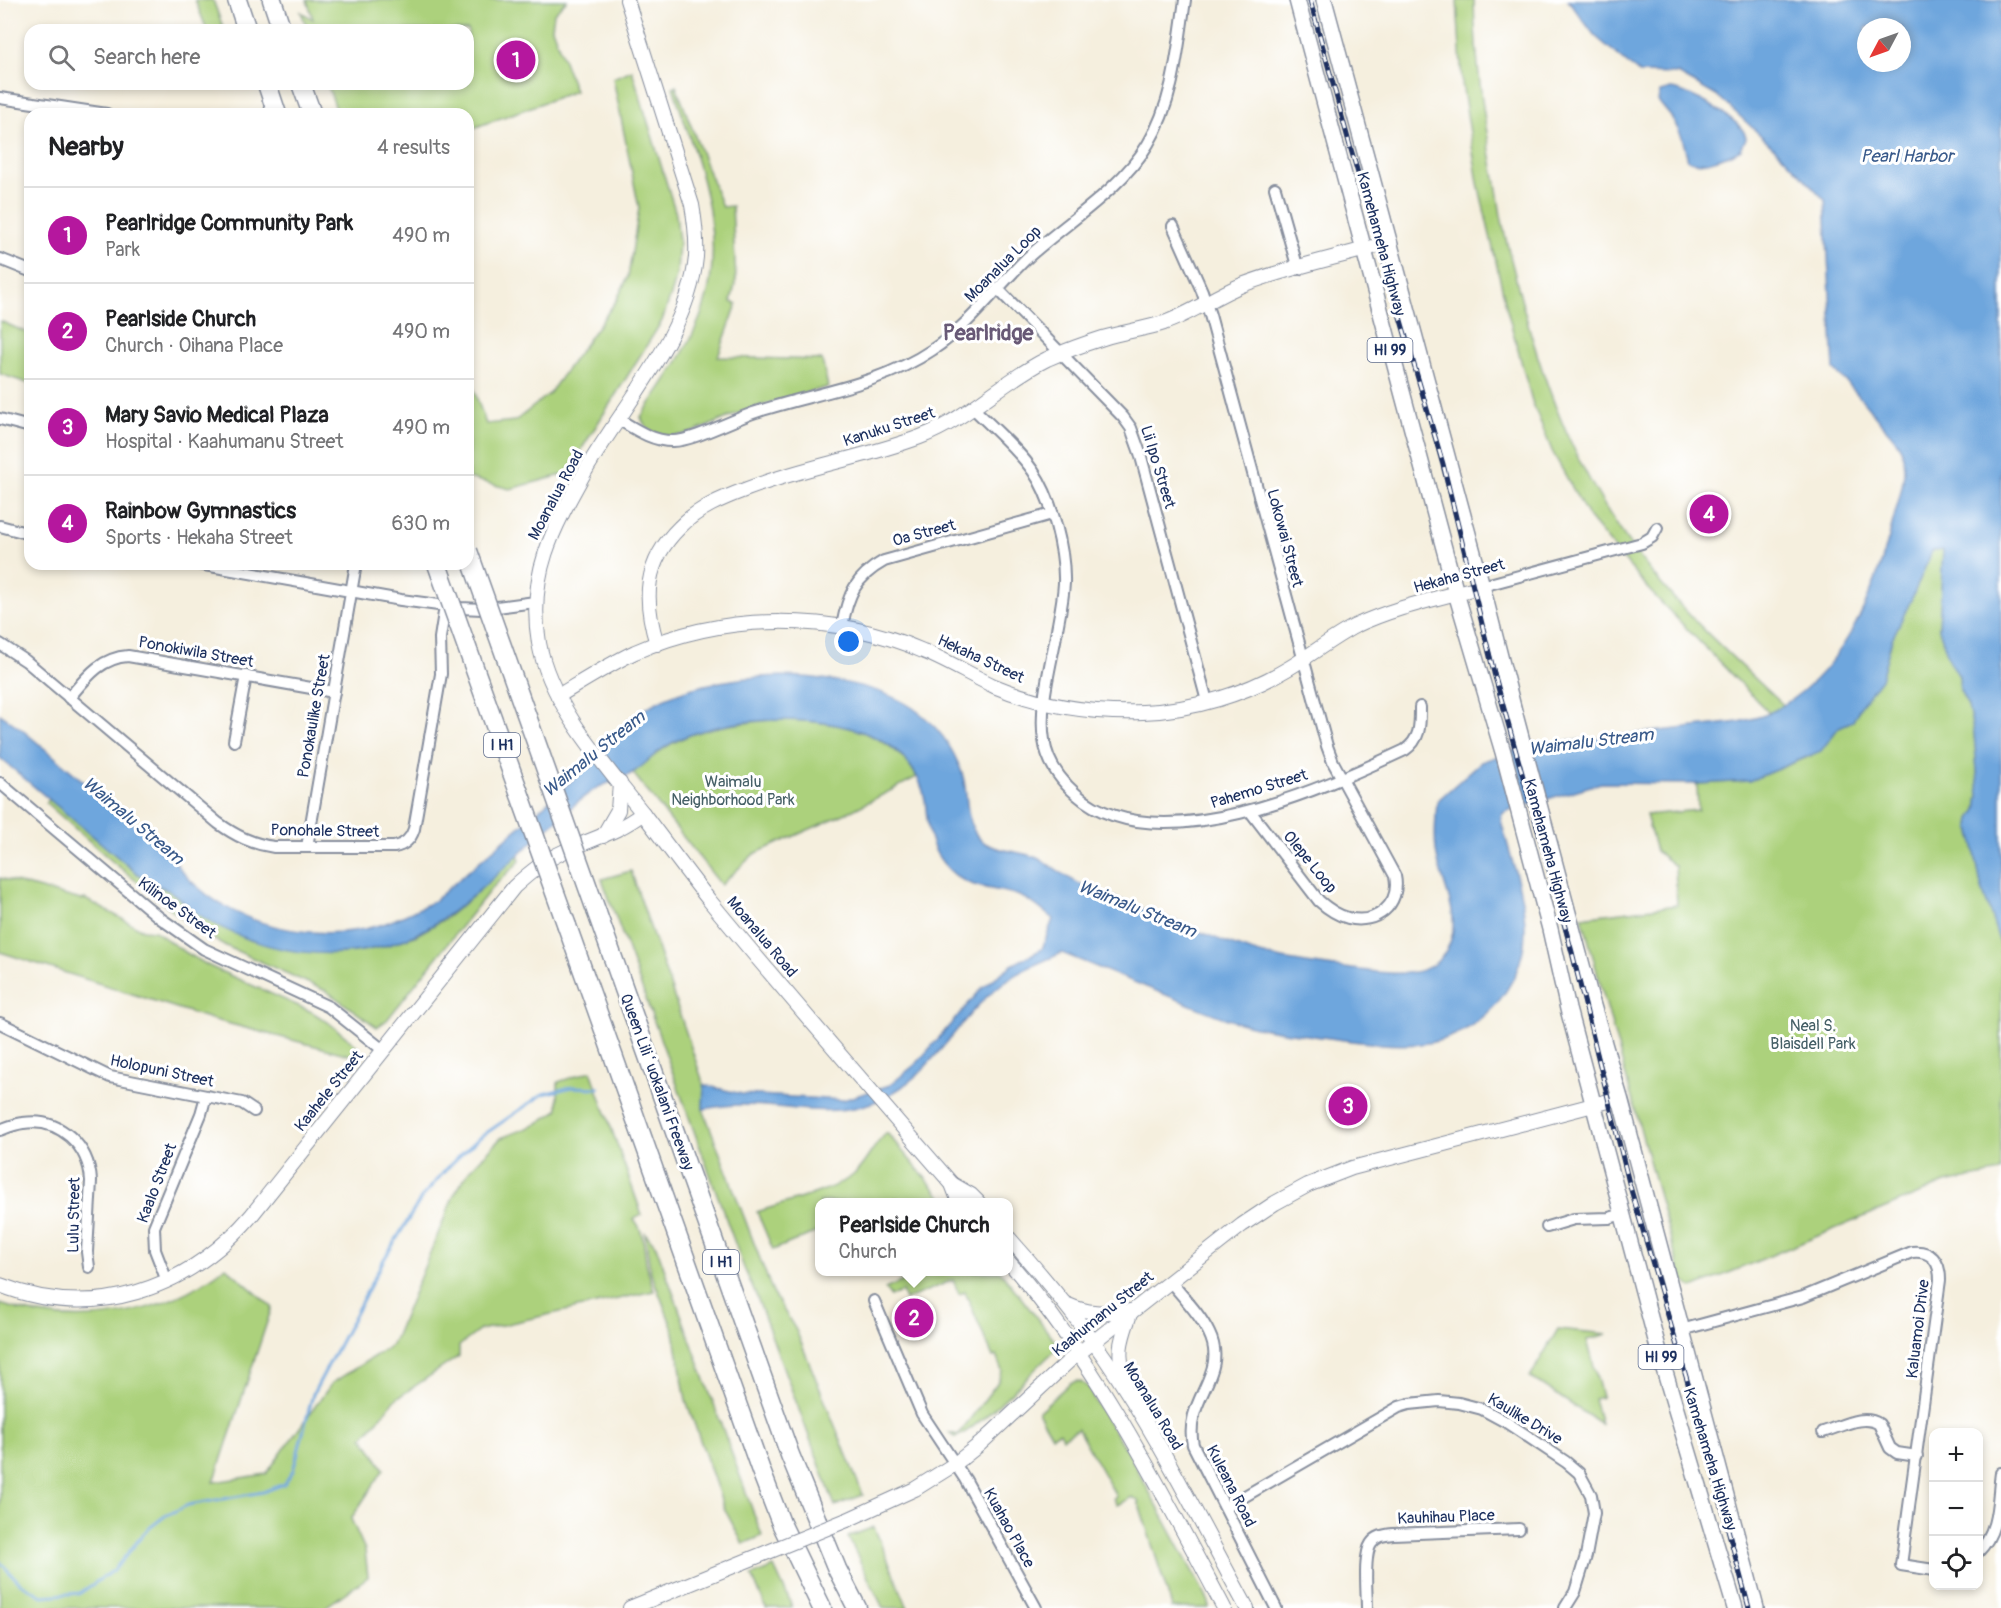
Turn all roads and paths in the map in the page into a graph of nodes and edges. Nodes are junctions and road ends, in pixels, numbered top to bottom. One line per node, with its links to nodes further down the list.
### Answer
1 (237, 0): 7 (highway)
2 (272, 0): 8 (highway)
3 (627, 0): 27 (street, Moanalua Road)
4 (1185, 0): 22 (street, Moanalua Loop)
5 (1297, 0): 18 (main road, Kamehameha Highway / HI 99)
6 (1324, 0): 17 (main road, Kamehameha Highway / HI 99)
7 (246, 24)
8 (280, 24)
9 (269, 90): 13 (highway)
10 (304, 90): 14 (highway)
11 (0, 98): 12 (street)
12 (45, 108)
13 (275, 108)
14 (310, 108)
15 (1275, 188): 21 (street)
16 (1173, 226): 23 (street, Lokowai Street)
17 (1390, 242): 18 (street, Kanuku Street); 37 (main road, Kamehameha Highway / HI 99)
18 (1364, 250): 21 (street, Kanuku Street); 39 (main road, Kamehameha Highway / HI 99)
19 (0, 259): 20 (street)
20 (24, 269)
21 (1298, 269): 23 (street, Kanuku Street)
22 (998, 289): 24 (street, Lii Ipo Street); 27 (street, Moanalua Loop)
23 (1206, 303): 24 (street, Kanuku Street); 45 (street, Lokowai Street)
24 (1061, 353): 25 (street, Kanuku Street); 50 (street, Lii Ipo Street)
25 (974, 409): 29 (street, Pahemo Street); 44 (street, Kanuku Street)
26 (0, 419): 28 (street)
27 (618, 419): 40 (street, Moanalua Road)
28 (24, 426)
29 (1052, 514): 42 (street, Oa Street); 51 (street, Pahemo Street)
30 (0, 526): 32 (street)
31 (1657, 528): 37 (street, Hekaha Street)
32 (24, 532)
33 (474, 568): 96 (highway, Queen Liliʻuokalani Freeway / I H1, bridge)
34 (233, 570): 38 (street)
35 (355, 570): 38 (street, Ponokaulike Street)
36 (439, 570): 95 (highway, Queen Liliʻuokalani Freeway / I H1, bridge)
37 (1482, 586): 39 (street, Hekaha Street); 64 (main road, Kamehameha Highway / HI 99)
38 (351, 591): 41 (street); 47 (street, Ponokaulike Street)
39 (1456, 593): 45 (street, Hekaha Street); 65 (main road, Kamehameha Highway / HI 99)
40 (535, 602): 41 (street); 48 (street, Moanalua Road)
41 (445, 606): 60 (street, Ponohale Street)
42 (842, 626): 44 (street, Hekaha Street); 51 (street, Hekaha Street)
43 (0, 644): 49 (street, Ponohale Street)
44 (657, 644): 48 (street, Hekaha Street)
45 (1303, 659): 50 (street, Hekaha Street); 54 (street, Lokowai Street)
46 (246, 676): 47 (street, Ponokiwila Street); 49 (street, Ponokiwila Street); 53 (street)
47 (334, 692): 60 (street, Ponokaulike Street)
48 (558, 696): 56 (street, Moanalua Road)
49 (69, 698): 60 (street, Ponohale Street)
50 (1207, 701): 51 (street, Hekaha Street)
51 (1044, 703): 57 (street, Pahemo Street)
52 (1420, 707): 54 (street, Pahemo Street)
53 (234, 741)
54 (1342, 779): 57 (street, Pahemo Street); 57 (street, Olepe Loop)
55 (0, 783): 62 (street, Kilinoe Street)
56 (620, 783): 58 (street, Moanalua Road); 59 (street)
57 (1250, 811)
58 (643, 813): 59 (street, Kaahele Street); 68 (street, Moanalua Road)
59 (603, 836): 62 (street, Kaahele Street)
60 (307, 847)
61 (0, 1023): 63 (street, Holopuni Street)
62 (383, 1050): 76 (street, Kaahele Street)
63 (206, 1096): 66 (street, Holopuni Street); 76 (street, Kaalo Street)
64 (1620, 1098): 65 (street, Kaahumanu Street); 82 (main road, Kamehameha Highway / HI 99)
65 (1594, 1105): 71 (main road, Kamehameha Highway / HI 99); 77 (street, Kaahumanu Street)
66 (254, 1111)
67 (0, 1130): 74 (street, Lulu Street)
68 (952, 1184): 69 (street, Moanalua Road); 70 (street, Moanalua Road)
69 (957, 1198)
70 (974, 1198)
71 (1623, 1214): 72 (street); 103 (main road, Kamehameha Highway / HI 99)
72 (1547, 1227)
73 (1013, 1243): 80 (street, Moanalua Road)
74 (89, 1267)
75 (1013, 1267): 84 (street)
76 (167, 1281): 78 (street, Kaahele Street)
77 (1170, 1281): 81 (street, Kaahumanu Street); 90 (street, Kuleana Road)
78 (0, 1285)
79 (874, 1301): 88 (street, Kuahao Place)
80 (1065, 1304): 81 (street); 83 (street, Moanalua Road)
81 (1131, 1311): 83 (street, Kaahumanu Street); 85 (street)
82 (1681, 1330): 87 (street, Kaluamoi Drive); 104 (main road, Kamehameha Highway / HI 99)
83 (1093, 1341): 84 (street, Kaahumanu Street); 85 (street, Moanalua Road)
84 (1079, 1353): 88 (street, Kaahumanu Street); 98 (street)
85 (1130, 1398): 99 (street, Moanalua Road)
86 (1823, 1432): 87 (street)
87 (1917, 1456): 93 (street, Kaluamoi Drive)
88 (955, 1464): 94 (street, Kaahumanu Street, bridge); 97 (street, Kuahao Place)
89 (2001, 1473): 92 (street)
90 (1226, 1507): 100 (street, Kuleana Road); 102 (street, Kaulike Drive)
91 (1519, 1529): 101 (street, Kauhihau Place)
92 (1983, 1546)
93 (1929, 1569)
94 (630, 1608)
95 (822, 1608)
96 (856, 1608)
97 (1036, 1608)
98 (1224, 1608)
99 (1247, 1608)
100 (1276, 1608)
101 (1367, 1608)
102 (1565, 1608)
103 (1735, 1608)
104 (1756, 1608)

